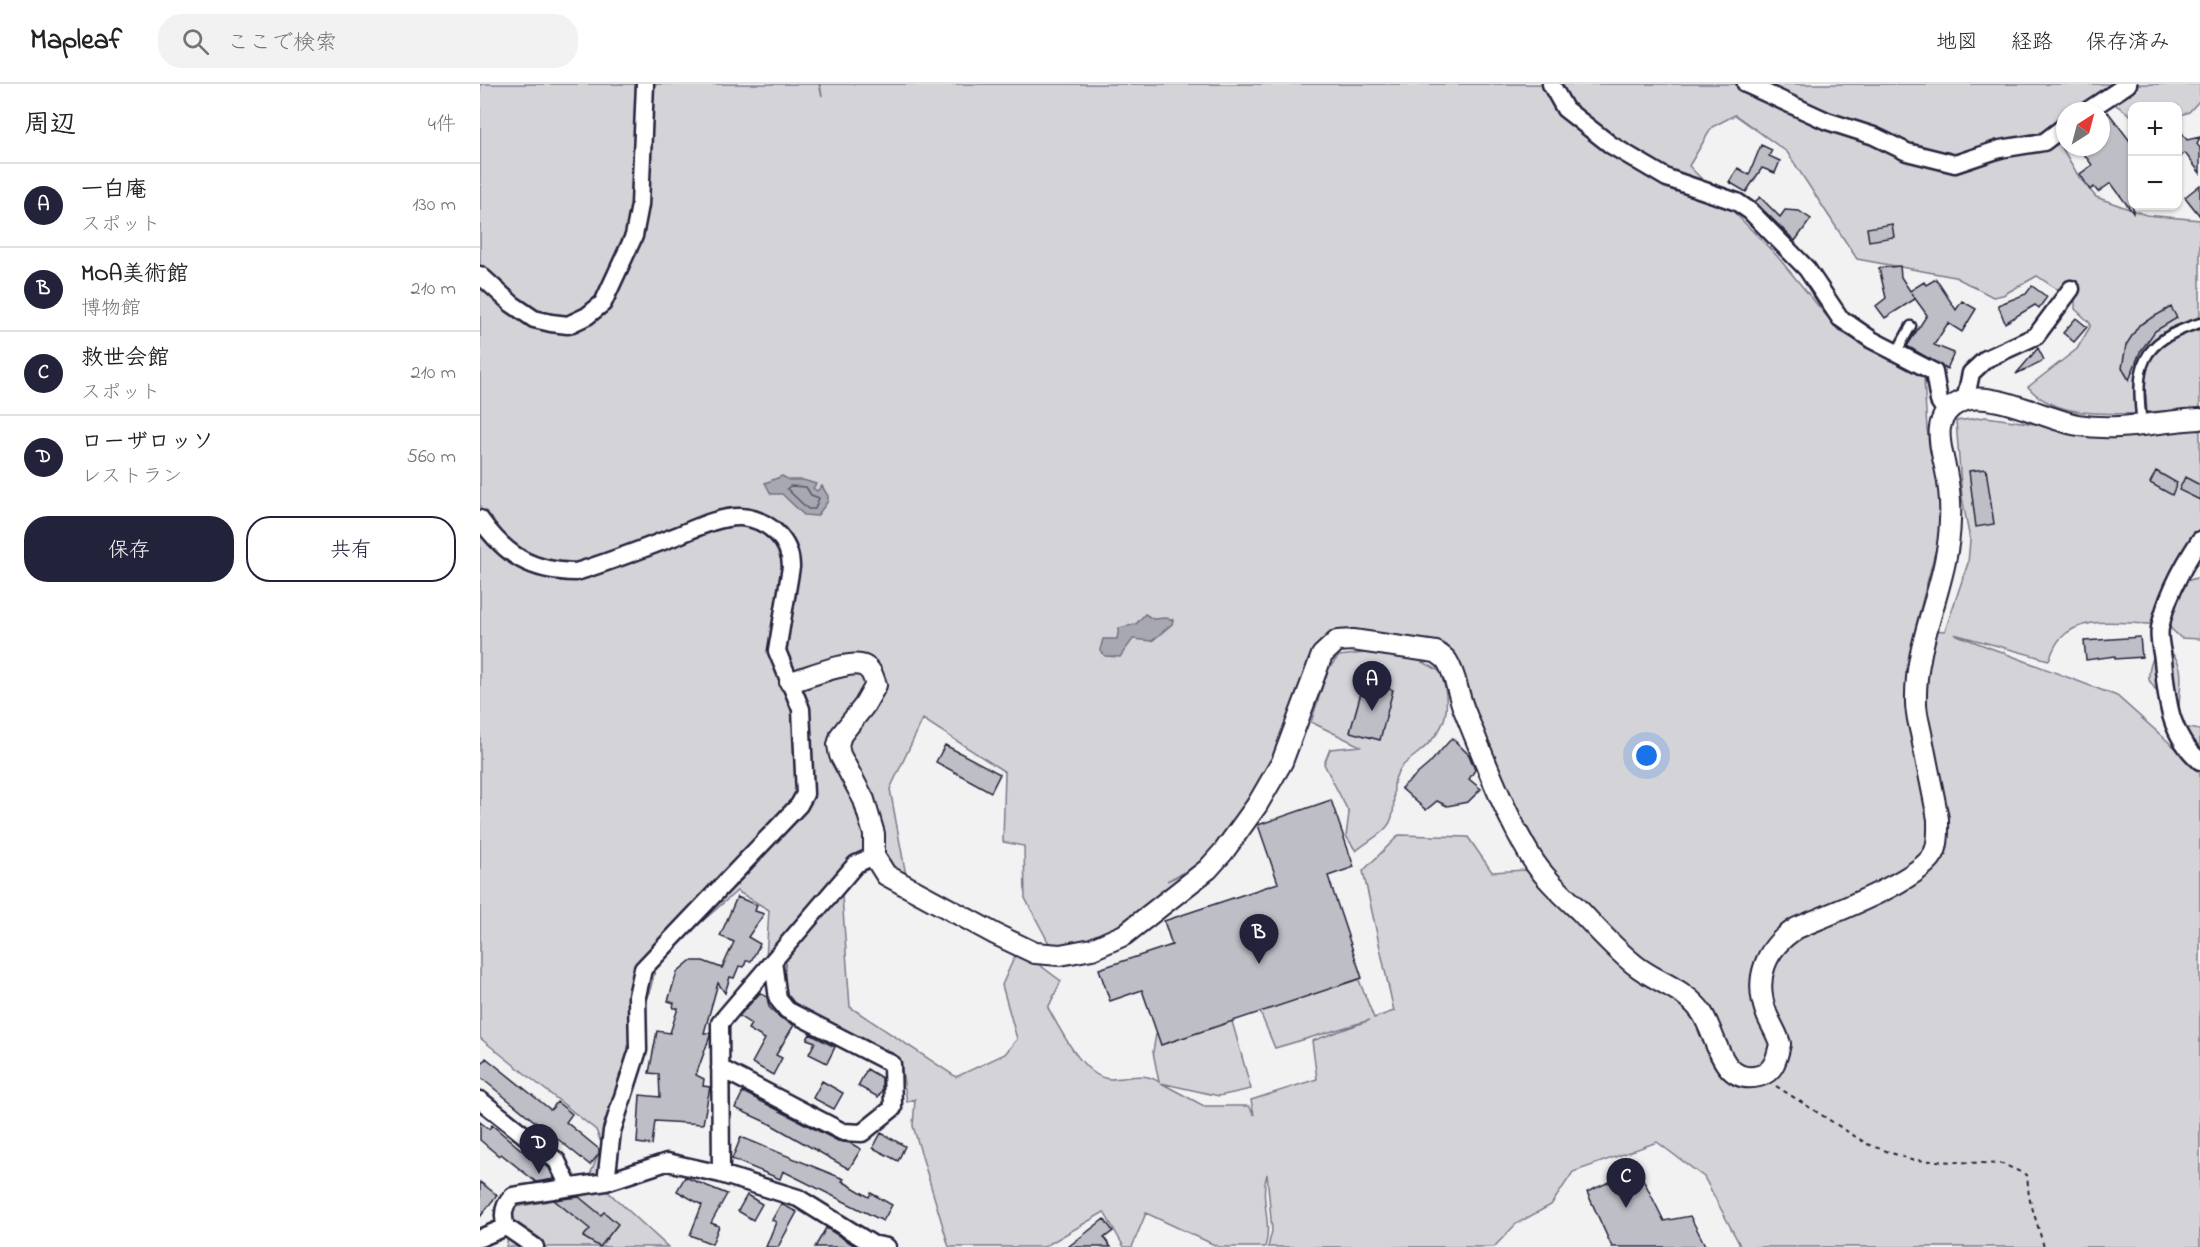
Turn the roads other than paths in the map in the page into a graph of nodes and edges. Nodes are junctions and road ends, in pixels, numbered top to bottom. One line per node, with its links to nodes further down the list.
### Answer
1 (645, 84): 7 (street)
2 (1551, 84): 11 (street)
3 (1746, 84): 6 (street)
4 (2128, 84): 5 (street)
5 (2101, 102)
6 (2056, 133)
7 (480, 275)
8 (2071, 289): 12 (street)
9 (2200, 322): 15 (lane)
10 (1911, 326): 11 (lane)
11 (1896, 353): 13 (street)
12 (1965, 401): 13 (street); 15 (street)
13 (1947, 413): 20 (street)
14 (2200, 419): 15 (street)
15 (2142, 425)
16 (480, 519): 18 (street)
17 (2200, 540): 19 (street)
18 (790, 682): 20 (street); 25 (street)
19 (2200, 761)
20 (874, 856): 21 (street)
21 (773, 961): 22 (street); 22 (street)
22 (720, 1068): 24 (street)
23 (480, 1100): 26 (street)
24 (721, 1174): 25 (street); 30 (street)
25 (606, 1182): 26 (street)
26 (569, 1187): 27 (street)
27 (506, 1227): 28 (street); 29 (street)
28 (480, 1238)
29 (535, 1247)
30 (887, 1247)

